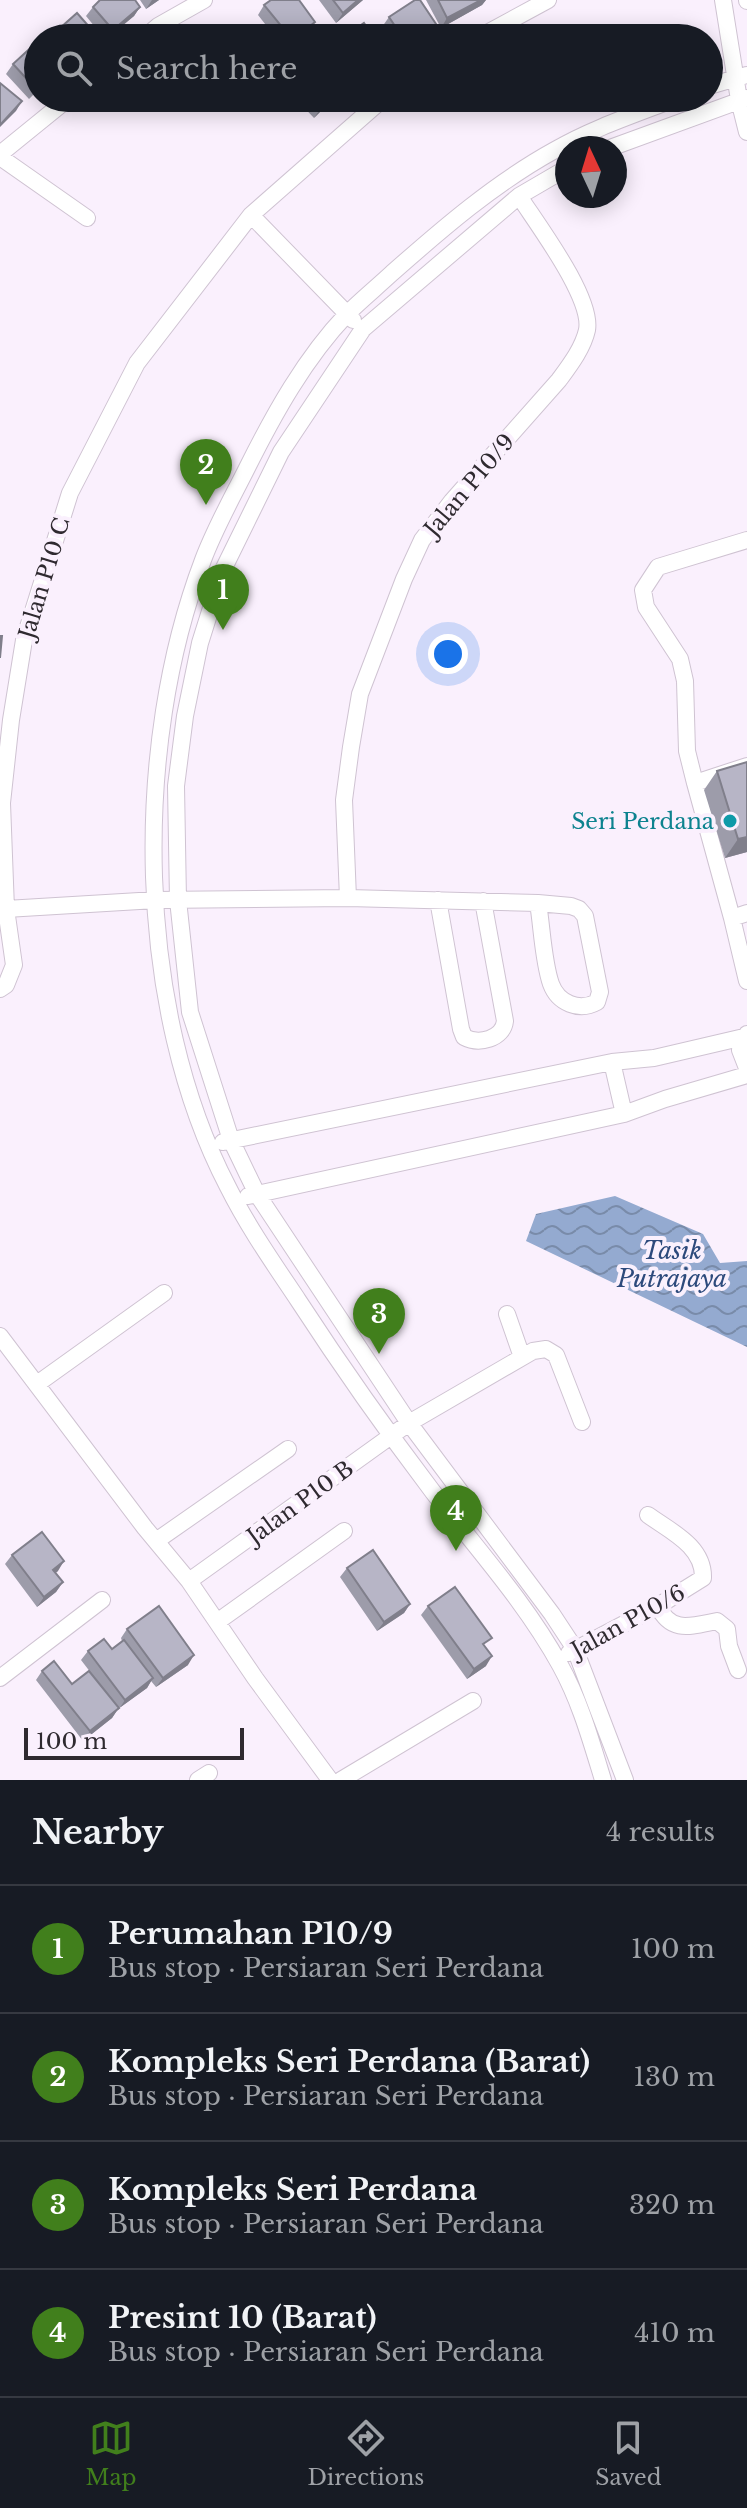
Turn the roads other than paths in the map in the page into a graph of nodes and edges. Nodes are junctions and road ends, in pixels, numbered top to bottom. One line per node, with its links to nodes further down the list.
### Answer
1 (204, 0): 4 (street)
2 (548, 0): 5 (street)
3 (723, 0): 6 (street)
4 (173, 24)
5 (504, 24)
6 (741, 76): 7 (street)
7 (743, 99): 8 (street); 13 (street)
8 (723, 106)
9 (52, 112): 15 (street)
10 (368, 112): 18 (street, Jalan P10 C)
11 (641, 112): 20 (street)
12 (708, 112): 14 (street)
13 (747, 132)
14 (627, 142)
15 (0, 155): 19 (street)
16 (555, 175): 17 (street)
17 (519, 196): 21 (street); 25 (street, Jalan P10/9)
18 (251, 215): 20 (street); 31 (street, Jalan P10 C)
19 (87, 218)
20 (347, 314): 21 (street); 26 (street)
21 (363, 329): 27 (street)
22 (747, 540): 24 (street)
23 (747, 766): 24 (street)
24 (695, 783): 32 (street)
25 (348, 898): 27 (street); 28 (street)
26 (156, 900): 27 (street); 31 (street); 41 (street)
27 (178, 900): 40 (street)
28 (438, 900): 29 (street); 29 (street)
29 (483, 901): 30 (street)
30 (538, 903): 30 (street)
31 (6, 909): 34 (street, Jalan P10 C)
32 (739, 915): 33 (street)
33 (747, 981)
34 (0, 989)
35 (746, 1036): 36 (street); 37 (street)
36 (612, 1062): 39 (street); 40 (street)
37 (747, 1068)
38 (747, 1075): 39 (street)
39 (624, 1114): 42 (street)
40 (231, 1140): 41 (street); 42 (street)
41 (210, 1145): 43 (street)
42 (257, 1194): 43 (street); 50 (street)
43 (234, 1198): 51 (street)
44 (164, 1293): 48 (street)
45 (507, 1314): 47 (street)
46 (0, 1336): 48 (street)
47 (522, 1357): 49 (street); 50 (street, Jalan P10 B)
48 (37, 1384): 55 (street)
49 (582, 1422)
50 (409, 1423): 51 (street, Jalan P10 B); 60 (street)
51 (392, 1435): 56 (street, Jalan P10 B); 61 (street)
52 (288, 1449): 55 (street)
53 (648, 1515): 58 (street, Jalan P10/6)
54 (344, 1531): 59 (street)
55 (156, 1541): 56 (street)
56 (189, 1581): 59 (street)
57 (102, 1600): 63 (street)
58 (658, 1606): 60 (street, Jalan P10/6); 62 (street)
59 (217, 1622): 65 (street)
60 (575, 1649): 61 (street, Jalan P10/6); 68 (street)
61 (557, 1661): 67 (street)
62 (738, 1670)
63 (0, 1678)
64 (473, 1701): 66 (street)
65 (330, 1780)
66 (341, 1780)
67 (603, 1780)
68 (625, 1780)

